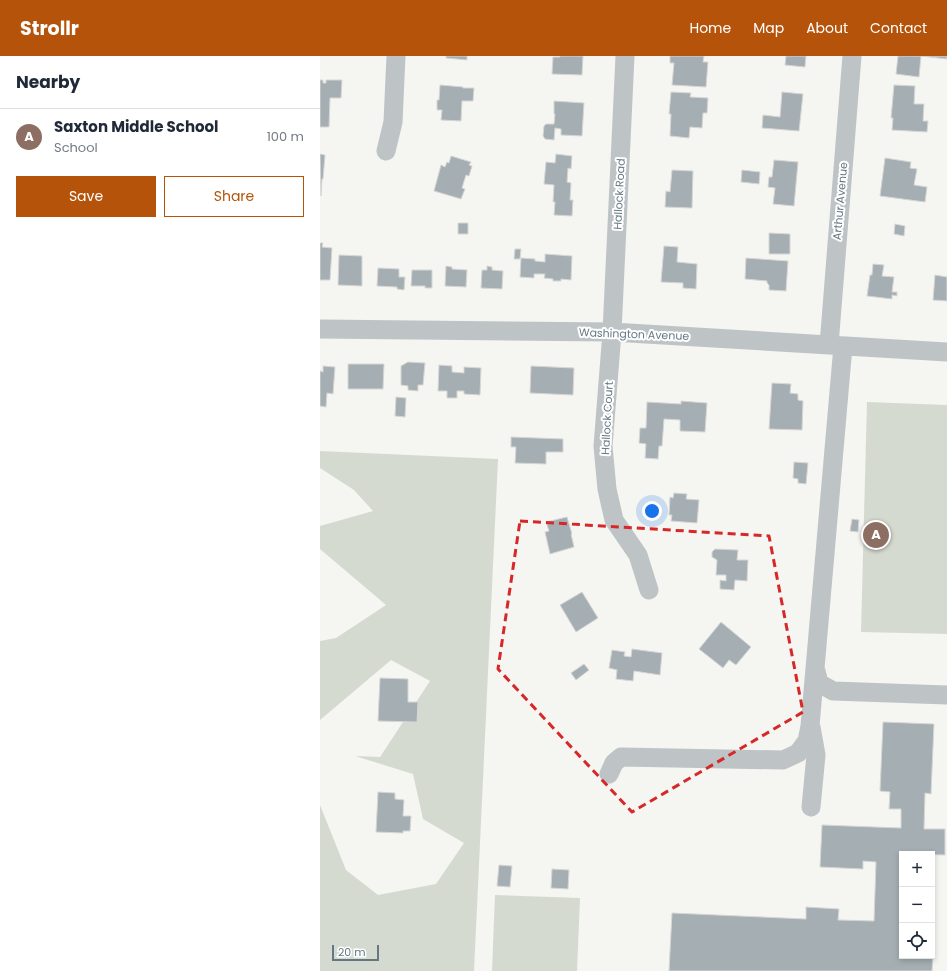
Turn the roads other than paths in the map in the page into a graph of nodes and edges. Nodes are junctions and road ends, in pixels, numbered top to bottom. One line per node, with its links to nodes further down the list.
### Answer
1 (396, 56): 4 (street)
2 (625, 56): 6 (street, Hallock Road)
3 (852, 56): 7 (street, Arthur Avenue)
4 (386, 151)
5 (320, 329): 6 (street, Washington Avenue)
6 (612, 332): 7 (street, Washington Avenue); 9 (street, Hallock Court)
7 (836, 345): 8 (street, Washington Avenue); 10 (street, Arthur Avenue)
8 (947, 352)
9 (649, 590)
10 (816, 670): 11 (street); 12 (street, Arthur Avenue)
11 (947, 695)
12 (810, 726): 13 (street); 14 (street)
13 (609, 774)
14 (811, 807)

